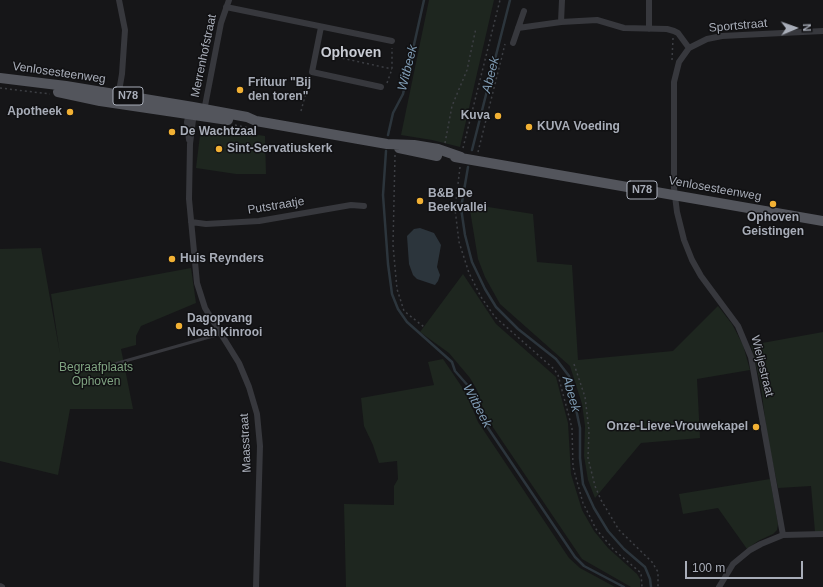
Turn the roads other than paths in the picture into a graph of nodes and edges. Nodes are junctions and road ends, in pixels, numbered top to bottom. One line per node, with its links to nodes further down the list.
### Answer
1 (119, 0): 18 (street)
2 (229, 0): 5 (street, Merrenhofstraat)
3 (562, 0): 7 (street)
4 (649, 0): 10 (street)
5 (226, 7): 8 (street); 19 (street, Merrenhofstraat)
6 (524, 11): 9 (street)
7 (561, 22): 9 (street); 10 (street)
8 (321, 26): 12 (street); 17 (street)
9 (518, 28): 13 (street)
10 (650, 29): 14 (street)
11 (823, 31): 14 (street, Sportstraat)
12 (392, 40)
13 (513, 43)
14 (689, 48): 22 (street)
15 (0, 78): 18 (main road, Venlosesteenweg / N78)
16 (0, 85): 18 (main road, Venlosesteenweg / N78)
17 (381, 87)
18 (117, 99): 19 (main road, Venlosesteenweg / N78)
19 (197, 112): 20 (main road, Venlosesteenweg / N78); 25 (street, Maasstraat)
20 (392, 146): 21 (main road, Venlosesteenweg / N78); 21 (main road, Venlosesteenweg / N78)
21 (461, 157): 22 (main road, Venlosesteenweg / N78)
22 (675, 195): 24 (main road, Venlosesteenweg / N78); 29 (street, Wieljestraat)
23 (364, 206): 25 (street, Putstraatje)
24 (823, 221)
25 (191, 222): 26 (street, Maasstraat)
26 (221, 334): 27 (lane); 30 (street, Maasstraat)
27 (97, 369)
28 (823, 534): 29 (street)
29 (783, 535): 31 (street)
30 (256, 587)
31 (719, 587)

